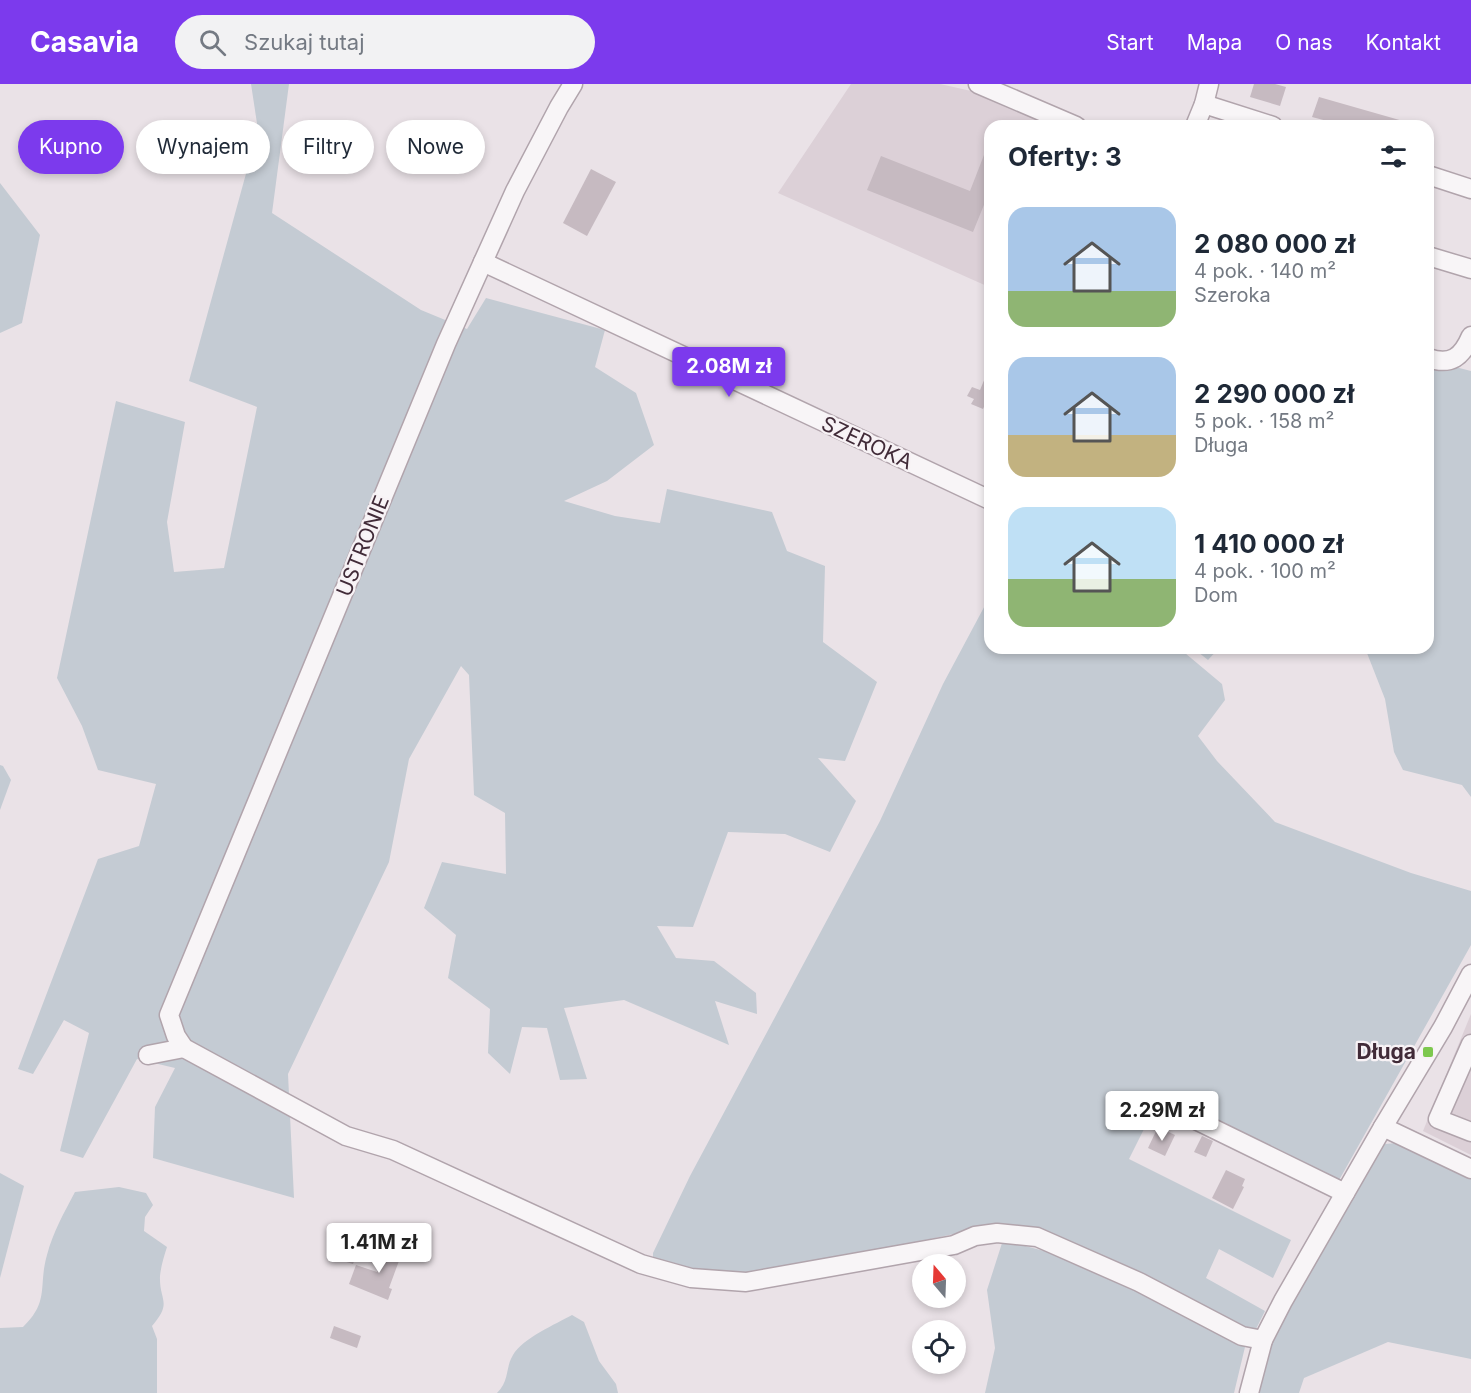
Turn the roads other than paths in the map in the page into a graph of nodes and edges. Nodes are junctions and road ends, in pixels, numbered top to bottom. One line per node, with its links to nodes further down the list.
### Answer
1 (573, 84): 11 (street, USTRONIE)
2 (978, 84): 5 (street)
3 (1209, 84): 4 (street)
4 (1204, 104): 6 (street); 7 (street)
5 (1062, 120)
6 (1197, 120)
7 (1254, 120)
8 (1434, 177): 9 (street)
9 (1471, 189)
10 (1434, 258): 12 (street)
11 (483, 262): 15 (street, SZEROKA); 19 (street, USTRONIE)
12 (1471, 269)
13 (1471, 336): 14 (street)
14 (1434, 360)
15 (984, 498)
16 (1471, 974): 17 (street)
17 (1443, 1027): 18 (street); 22 (street)
18 (1471, 1043): 23 (street)
19 (184, 1048): 20 (street); 26 (street)
20 (148, 1055)
21 (1163, 1104): 25 (street)
22 (1383, 1127): 24 (street); 25 (street)
23 (1471, 1132)
24 (1471, 1169)
25 (1345, 1192): 26 (street)
26 (1263, 1340): 27 (street)
27 (1249, 1393)

